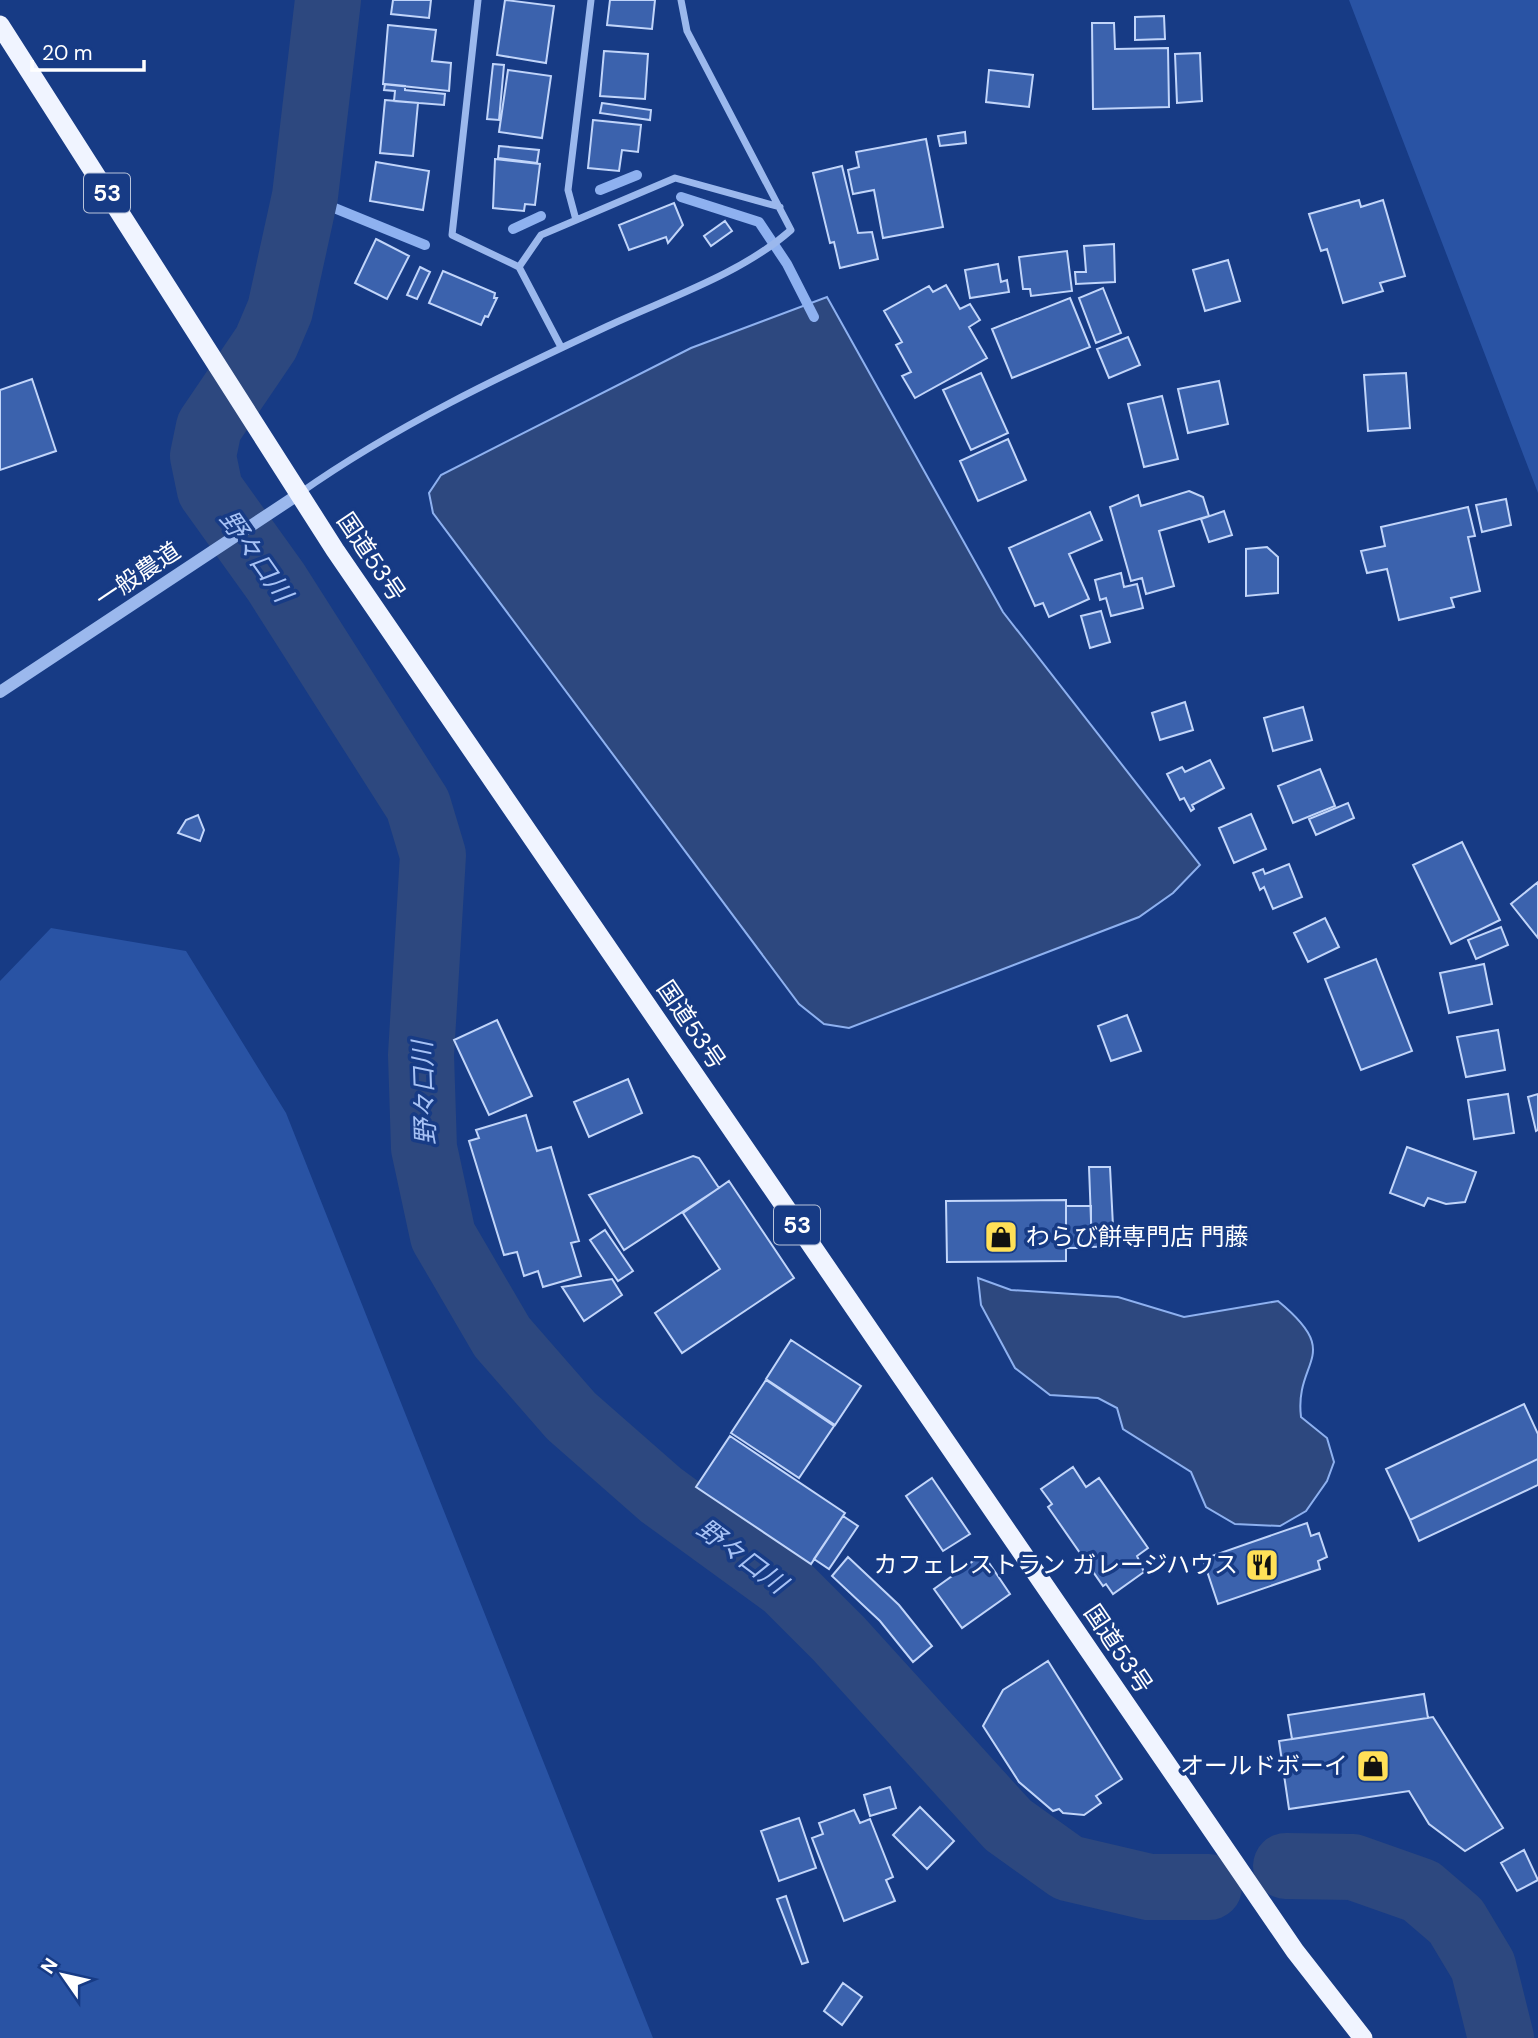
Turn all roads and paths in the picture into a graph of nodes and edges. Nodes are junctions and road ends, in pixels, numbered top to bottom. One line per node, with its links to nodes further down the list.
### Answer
1 (478, 0): 7 (street)
2 (591, 0): 6 (street)
3 (681, 0): 5 (street)
4 (0, 25): 9 (highway, 国道53号 / 53)
5 (780, 207): 6 (street); 8 (street)
6 (576, 220): 7 (street)
7 (519, 267): 8 (street)
8 (561, 348): 9 (street)
9 (299, 494): 10 (street, 一般農道); 11 (highway, 国道53号 / 53)
10 (0, 692)
11 (1363, 2038)

